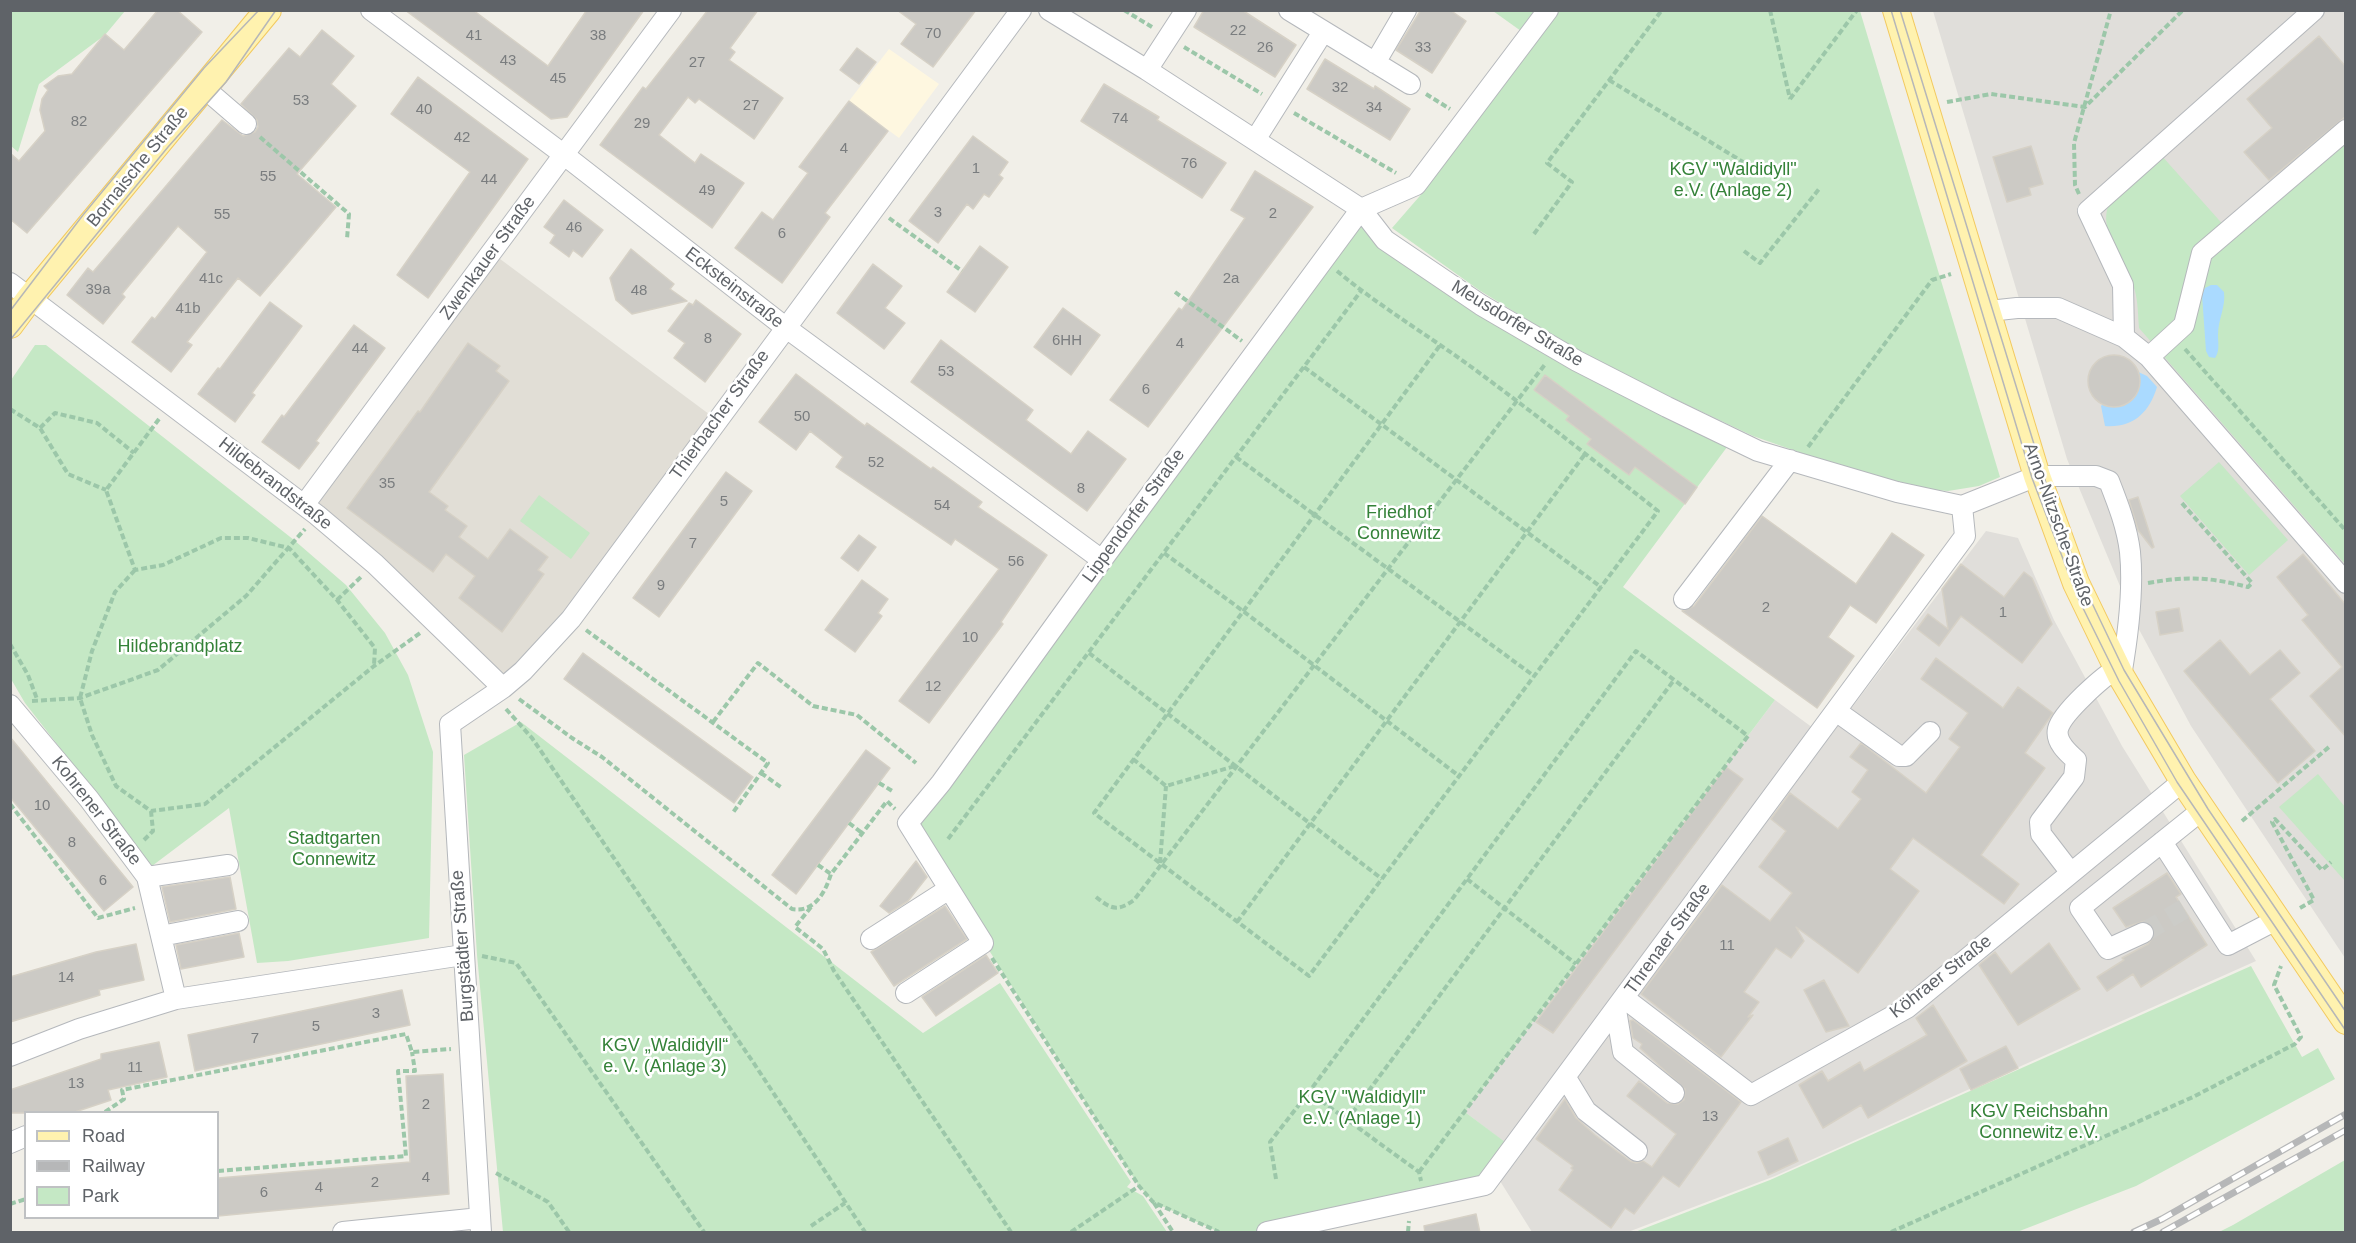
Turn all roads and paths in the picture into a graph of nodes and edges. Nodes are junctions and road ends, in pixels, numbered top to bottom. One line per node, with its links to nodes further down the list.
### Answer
1 (268, 10): 22 (main road, Bornaische Straße)
2 (370, 10): 29 (street, Ecksteinstraße)
3 (671, 10): 29 (street, Zwenkauer Straße)
4 (1021, 10): 33 (street, Thierbacher Straße)
5 (1049, 10): 19 (street, Meusdorfer Straße)
6 (1186, 10): 19 (street)
7 (1289, 10): 17 (street)
8 (1406, 10): 18 (street)
9 (1548, 10): 25 (street)
10 (1662, 10): 20 (path)
11 (1770, 10): 12 (path)
12 (1857, 10)
13 (1896, 10): 23 (main road, Arno-Nitzsche-Straße)
14 (2111, 10): 24 (path)
15 (2183, 10): 24 (path)
16 (2314, 10): 49 (street)
17 (1323, 32): 18 (street); 28 (street)
18 (1376, 63): 21 (street)
19 (1147, 70): 28 (street, Meusdorfer Straße)
20 (1609, 80): 30 (path); 35 (path)
21 (1410, 84): 25 (path)
22 (204, 87): 26 (street); 41 (main road, Bornaische Straße)
23 (1925, 106): 24 (path); 44 (main road, Arno-Nitzsche-Straße)
24 (2085, 107): 31 (path)
25 (1466, 118): 34 (street)
26 (246, 124): 36 (path)
27 (2346, 130): 48 (street)
28 (1255, 140): 34 (street, Meusdorfer Straße)
29 (563, 154): 47 (street, Ecksteinstraße); 68 (street, Zwenkauer Straße)
30 (1743, 162)
31 (2075, 185)
32 (1819, 189): 37 (path)
33 (874, 207): 39 (path); 47 (street, Thierbacher Straße)
34 (1361, 209): 38 (street, Lippendorfer Straße); 62 (street, Meusdorfer Straße)
35 (1534, 234)
36 (347, 238)
37 (1744, 251)
38 (1325, 260): 42 (path); 74 (street, Lippendorfer Straße)
39 (962, 270)
40 (1952, 274): 62 (path)
41 (20, 291): 45 (main road, Bornaische Straße); 55 (street, Hildebrandstraße)
42 (1361, 291): 50 (path); 52 (path)
43 (1175, 292): 46 (path)
44 (1989, 311): 49 (street); 63 (main road, Arno-Nitzsche-Straße)
45 (10, 325)
46 (1221, 326)
47 (785, 327): 74 (street, Ecksteinstraße); 84 (street, Thierbacher Straße)
48 (2173, 335): 51 (street); 70 (path)
49 (2124, 337): 51 (street)
50 (1441, 345): 54 (path); 57 (path)
51 (2149, 357): 78 (street)
52 (1304, 367): 57 (path); 61 (path)
53 (1539, 371): 54 (path)
54 (1517, 400): 60 (path); 64 (path)
55 (170, 404): 59 (path); 68 (street, Hildebrandstraße)
56 (10, 409): 58 (path)
57 (1382, 424): 64 (path); 69 (path)
58 (40, 428): 59 (path); 65 (path)
59 (134, 453): 65 (path)
60 (1586, 454): 71 (path); 80 (path)
61 (1236, 457): 69 (path); 73 (path)
62 (1794, 461): 67 (street, Meusdorfer Straße); 81 (street)
63 (2037, 476): 67 (street); 79 (street); 91 (main road, Arno-Nitzsche-Straße)
64 (1455, 479): 71 (path); 76 (path)
65 (106, 490): 77 (path)
66 (2181, 502): 79 (path)
67 (1962, 506): 98 (street, Threnaer Straße)
68 (310, 510): 72 (path); 75 (street, Hildebrandstraße)
69 (1315, 514): 76 (path); 83 (path)
70 (2346, 531)
71 (1527, 532): 80 (path); 86 (path)
72 (289, 548): 77 (path); 82 (path); 95 (path)
73 (1164, 553): 83 (path); 88 (path)
74 (1102, 560): 135 (street, Lippendorfer Straße)
75 (375, 564): 82 (path); 85 (street, Hildebrandstraße)
76 (1387, 568): 86 (path); 89 (path)
77 (135, 570): 95 (path)
78 (2346, 583)
79 (2130, 586): 91 (street)
80 (1601, 587): 92 (path)
81 (1684, 599)
82 (337, 600): 90 (path)
83 (1243, 611): 89 (path); 99 (path)
84 (571, 619): 94 (street, Thierbacher Straße); 101 (path)
85 (435, 622): 90 (path); 94 (street, Hildebrandstraße)
86 (1461, 622): 92 (path); 100 (path)
87 (10, 644): 96 (path)
88 (1089, 653): 99 (path); 123 (path)
89 (1313, 664): 100 (path); 106 (path)
90 (374, 666): 117 (path)
91 (2120, 672): 109 (main road, Arno-Nitzsche-Straße); 130 (street)
92 (1534, 676): 108 (path)
93 (1674, 680): 134 (path); 139 (path); 148 (path)
94 (498, 692): 138 (path); 147 (street, Burgstädter Straße); 171 (path)
95 (80, 698): 96 (path); 117 (path)
96 (37, 699): 97 (path)
97 (13, 706): 125 (street, Kohrener Straße)
98 (1836, 711): 102 (street); 152 (street, Threnaer Straße)
99 (1167, 713): 104 (path); 106 (path)
100 (1387, 721): 108 (path); 121 (path)
101 (713, 722): 105 (path); 107 (path)
102 (1930, 732)
103 (2329, 747): 119 (path)
104 (1133, 759): 111 (path); 127 (path)
105 (915, 763)
106 (1236, 766): 111 (path); 121 (path); 127 (path)
107 (761, 773): 112 (path); 118 (path)
108 (1459, 776): 133 (path)
109 (2183, 781): 116 (main road, Arno-Nitzsche-Straße); 130 (street, Köhraer Straße)
110 (879, 783): 113 (path)
111 (1166, 786): 127 (path)
112 (783, 788)
113 (894, 792)
114 (887, 801): 122 (path)
115 (10, 804): 137 (path)
116 (2202, 810): 124 (street); 140 (main road, Arno-Nitzsche-Straße)
117 (151, 811): 125 (path)
118 (732, 814)
119 (2242, 822)
120 (849, 823): 122 (path)
121 (1311, 824): 133 (path); 142 (path)
122 (862, 833): 131 (path)
123 (948, 839)
124 (2162, 842): 140 (street); 143 (street)
125 (131, 855): 132 (street, Kohrener Straße)
126 (2331, 862): 140 (path)
127 (1160, 863): 136 (path); 142 (path)
128 (228, 865): 132 (street)
129 (818, 865): 131 (path)
130 (2071, 873): 152 (street, Köhraer Straße)
131 (831, 874): 138 (path)
132 (147, 877): 137 (street, Kohrener Straße)
133 (1382, 879): 142 (path)
134 (1467, 879): 139 (path); 158 (path)
135 (949, 889): 145 (street); 146 (street)
136 (1096, 897)
137 (153, 903): 144 (street, Kohrener Straße)
138 (812, 906): 179 (path)
139 (1504, 909): 148 (path); 161 (path)
140 (2289, 914): 153 (main road, Arno-Nitzsche-Straße)
141 (238, 921): 144 (street)
142 (1238, 922)
143 (2142, 933)
144 (161, 936): 151 (street, Kohrener Straße)
145 (871, 939)
146 (983, 943): 150 (street); 170 (path)
147 (463, 955): 151 (street); 154 (street, Burgstädter Straße); 177 (path)
148 (1576, 964): 166 (path)
149 (2281, 966): 184 (path)
150 (906, 993)
151 (176, 999): 156 (street)
152 (1620, 1004): 157 (street, Threnaer Straße); 159 (street)
153 (2346, 1021)
154 (469, 1047): 155 (path); 167 (street, Burgstädter Straße)
155 (412, 1052): 160 (path); 165 (path)
156 (10, 1056)
157 (1566, 1078): 164 (street); 183 (street, Threnaer Straße)
158 (1309, 1092): 161 (path); 168 (path)
159 (1674, 1093)
160 (108, 1111)
161 (1347, 1120): 166 (path)
162 (24, 1137): 163 (street)
163 (10, 1143)
164 (1637, 1151)
165 (219, 1171)
166 (1419, 1172): 169 (path)
167 (478, 1173): 173 (street, Burgstädter Straße); 176 (path)
168 (1276, 1179)
169 (1422, 1183)
170 (1139, 1186): 172 (path); 180 (path)
171 (845, 1203): 174 (path); 178 (path)
172 (1154, 1203): 181 (path); 182 (path)
173 (481, 1225): 175 (street)
174 (811, 1226)
175 (343, 1233)
176 (569, 1233)
177 (704, 1233)
178 (865, 1233)
179 (1011, 1233)
180 (1071, 1233)
181 (1173, 1233)
182 (1219, 1233)
183 (1267, 1233)
184 (1891, 1233)

